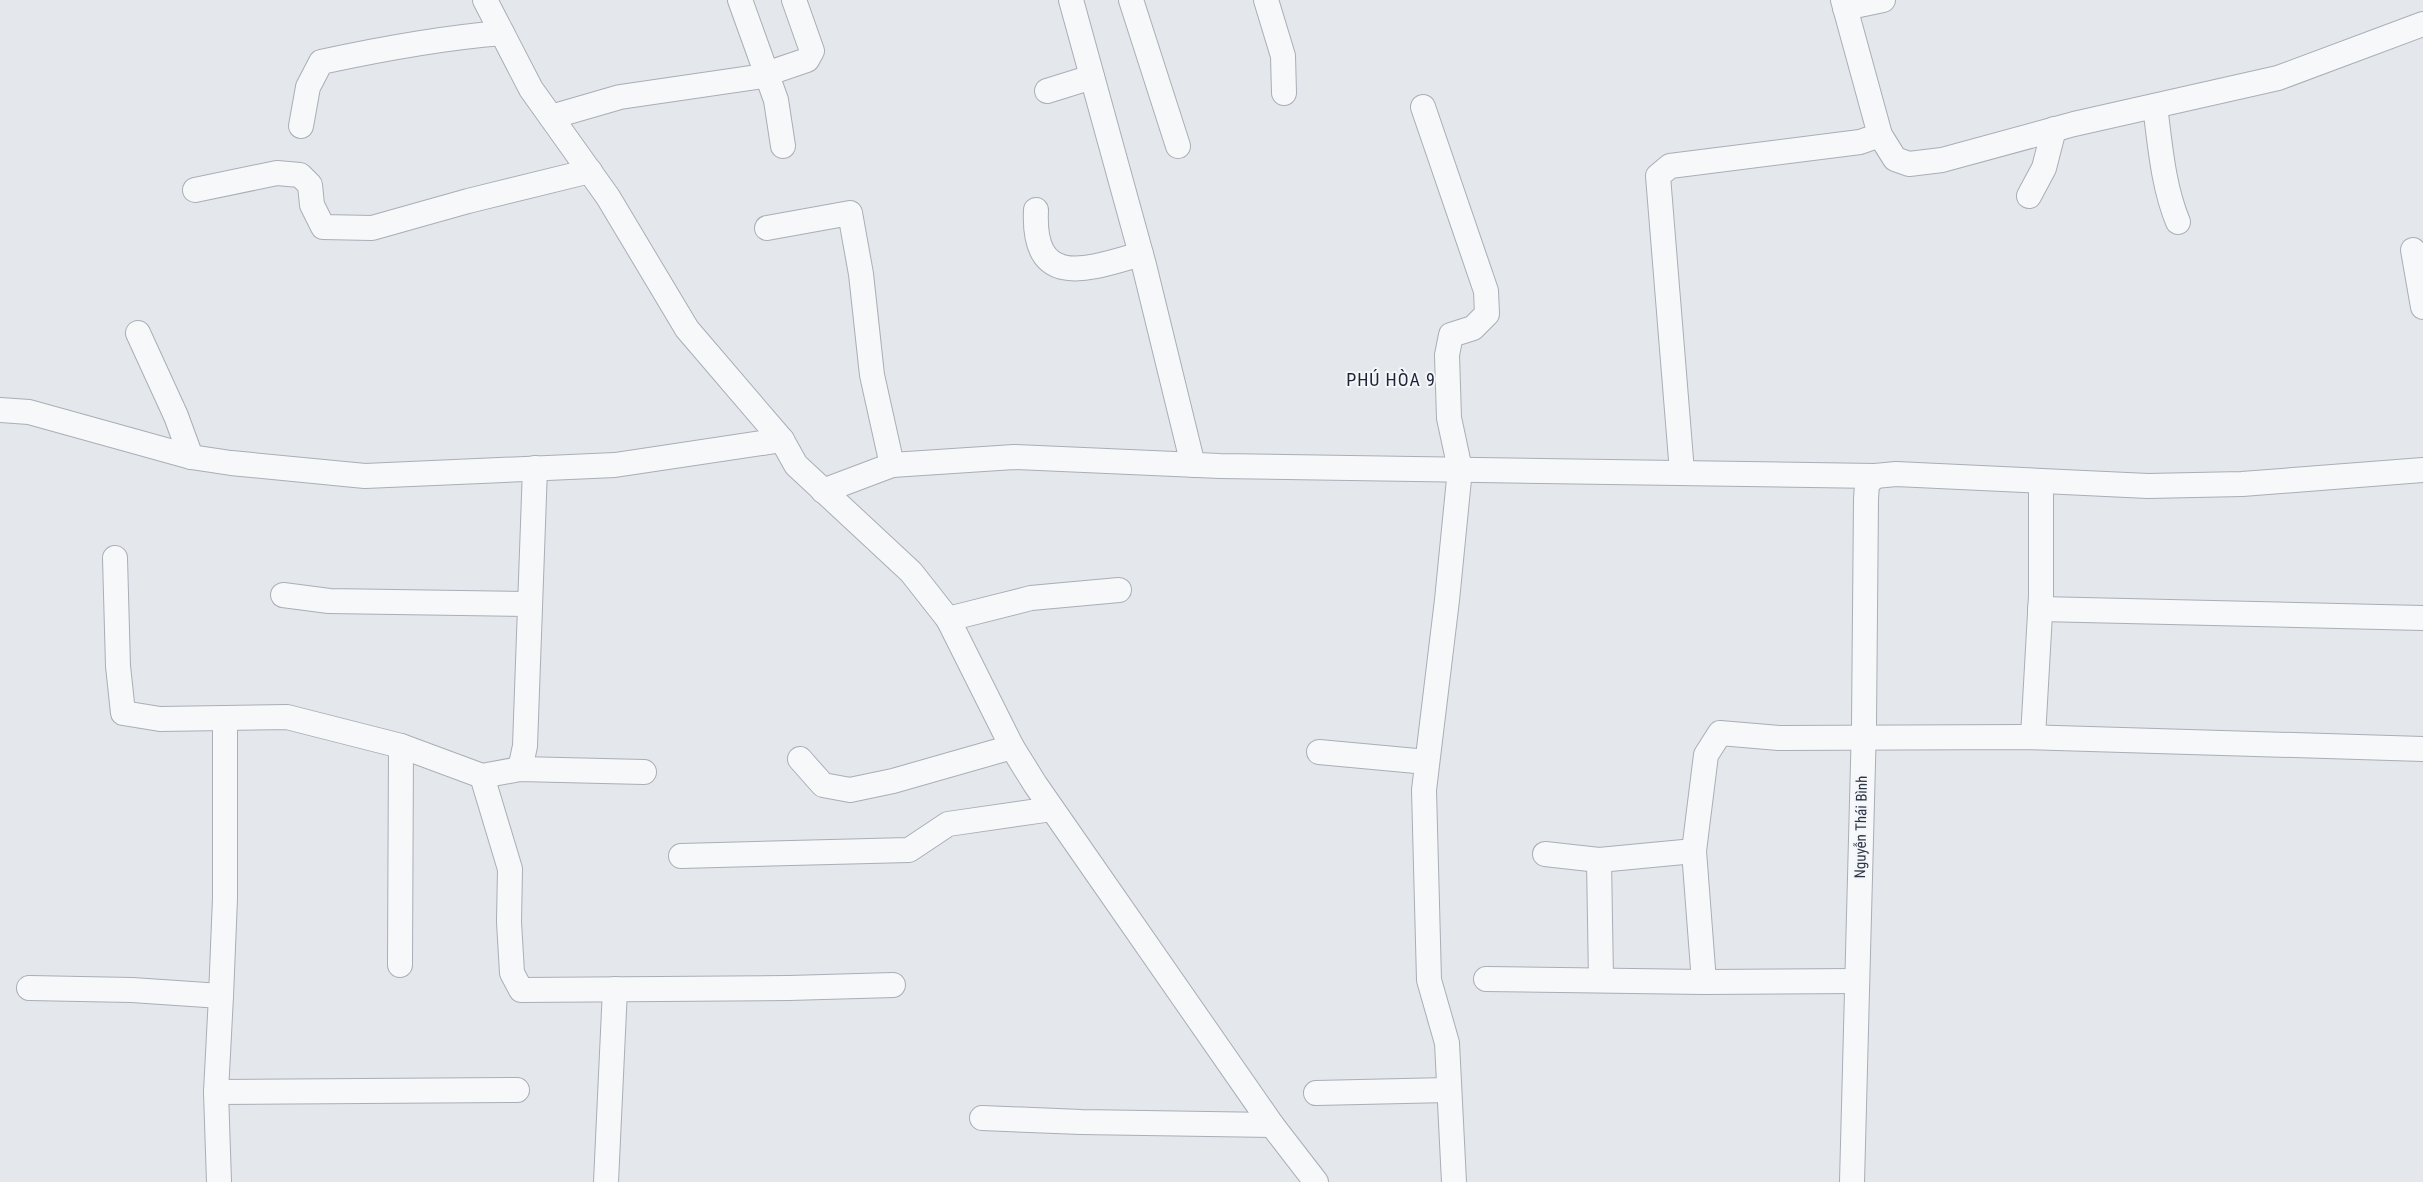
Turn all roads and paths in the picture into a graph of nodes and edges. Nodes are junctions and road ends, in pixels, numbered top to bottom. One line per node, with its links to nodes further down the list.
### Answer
1 (485, 0): 10 (street)
2 (740, 0): 11 (street)
3 (794, 0): 11 (street)
4 (1072, 0): 12 (street)
5 (1131, 0): 22 (street)
6 (1266, 0): 14 (street)
7 (1883, 0): 8 (street)
8 (1844, 4): 20 (street)
9 (2423, 24): 15 (street)
10 (502, 33): 17 (street); 18 (street)
11 (767, 74): 17 (street); 21 (street)
12 (1092, 77): 13 (street); 30 (street)
13 (1047, 91)
14 (1284, 93)
15 (2155, 106): 19 (street); 27 (street)
16 (1423, 107): 39 (street)
17 (551, 118): 23 (street)
18 (301, 126)
19 (2054, 129): 20 (street); 25 (street)
20 (1880, 135): 41 (street)
21 (783, 146)
22 (1178, 146)
23 (590, 171): 24 (street); 34 (street)
24 (195, 190)
25 (2029, 196)
26 (1036, 210): 30 (street)
27 (2178, 222)
28 (767, 228): 36 (street)
29 (2413, 250): 31 (street)
30 (1141, 254): 37 (street)
31 (2423, 307)
32 (138, 333): 35 (street)
33 (0, 410): 35 (street)
34 (782, 440): 38 (street); 44 (street)
35 (191, 457): 38 (street)
36 (892, 465): 37 (street); 44 (street)
37 (1192, 465): 39 (street)
38 (535, 468): 48 (street)
39 (1460, 469): 41 (street); 60 (street)
40 (2423, 470): 43 (street)
41 (1682, 472): 42 (street)
42 (1876, 476): 43 (street); 53 (street, Nguyễn Thái Bình)
43 (2040, 481): 49 (street)
44 (824, 491): 51 (street)
45 (114, 558): 52 (street)
46 (1119, 590): 51 (street)
47 (283, 595): 48 (street)
48 (529, 604): 61 (street)
49 (2040, 608): 50 (street); 54 (street)
50 (2423, 618)
51 (948, 619): 56 (street)
52 (225, 718): 55 (street); 77 (street)
53 (1863, 737): 54 (street); 65 (street); 72 (street, Nguyễn Thái Bình)
54 (2033, 737): 57 (street)
55 (401, 746): 63 (street); 69 (street)
56 (1012, 747): 59 (street); 64 (street)
57 (2423, 749)
58 (1319, 752): 60 (street)
59 (800, 759)
60 (1427, 762): 79 (street)
61 (520, 769): 62 (street); 63 (street)
62 (644, 772)
63 (482, 776): 76 (street)
64 (1052, 808): 67 (street); 83 (street)
65 (1694, 851): 68 (street); 73 (street)
66 (1545, 854): 68 (street)
67 (681, 856)
68 (1599, 860): 71 (street)
69 (400, 965)
70 (1486, 979): 71 (street)
71 (1601, 980): 73 (street)
72 (1857, 981): 73 (street); 88 (street, Nguyễn Thái Bình)
73 (1704, 982)
74 (893, 985): 76 (street)
75 (29, 988): 77 (street)
76 (614, 990): 85 (street)
77 (220, 996): 80 (street)
78 (517, 1090): 80 (street)
79 (1448, 1090): 81 (street); 87 (street)
80 (216, 1092): 84 (street)
81 (1316, 1093)
82 (982, 1118): 83 (street)
83 (1272, 1125): 86 (street)
84 (219, 1182)
85 (606, 1182)
86 (1316, 1182)
87 (1454, 1182)
88 (1852, 1182)

